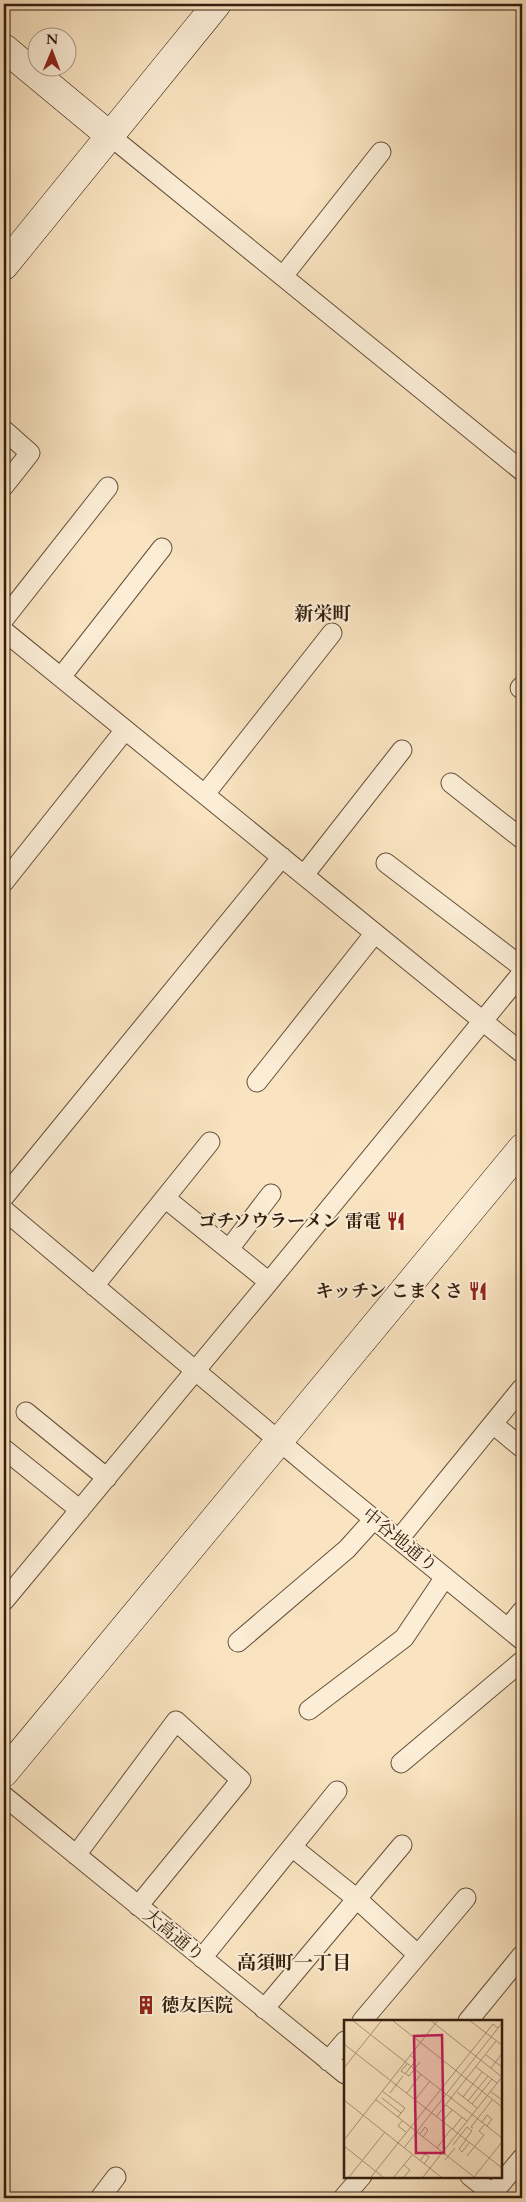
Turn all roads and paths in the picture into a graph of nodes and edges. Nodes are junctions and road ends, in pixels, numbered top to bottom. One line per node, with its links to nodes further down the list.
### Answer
1 (217, 4): 3 (street)
2 (4, 48): 3 (street)
3 (109, 135): 5 (street); 6 (street)
4 (381, 152): 6 (street)
5 (4, 266)
6 (283, 276): 8 (street)
7 (4, 430): 9 (street)
8 (522, 471)
9 (4, 486)
10 (108, 487): 12 (street)
11 (162, 548): 15 (street)
12 (4, 620)
13 (4, 631): 15 (street)
14 (332, 633): 19 (street)
15 (61, 677): 16 (street)
16 (125, 730): 19 (street); 24 (street)
17 (402, 750): 23 (street)
18 (451, 783): 20 (street)
19 (205, 794): 21 (street)
20 (522, 840)
21 (282, 858): 23 (street); 34 (street)
22 (386, 863): 26 (street)
23 (304, 875): 25 (street)
24 (4, 882)
25 (376, 933): 28 (street); 30 (street)
26 (522, 967)
27 (522, 973): 28 (street)
28 (483, 1020): 29 (street); 38 (street)
29 (522, 1053)
30 (257, 1082)
31 (210, 1142): 35 (street)
32 (522, 1148): 44 (street)
33 (271, 1194): 37 (street)
34 (4, 1197)
35 (165, 1198): 37 (street); 39 (street)
36 (4, 1210): 39 (street, 中谷地通り)
37 (229, 1249): 38 (street)
38 (270, 1282): 40 (street)
39 (94, 1286): 40 (street, 中谷地通り)
40 (196, 1370): 44 (street, 中谷地通り); 47 (street)
41 (522, 1388): 43 (street)
42 (26, 1412): 47 (street)
43 (493, 1424): 45 (street); 50 (street)
44 (278, 1440): 49 (street, 中谷地通り); 59 (street)
45 (522, 1448)
46 (4, 1449): 48 (street)
47 (107, 1478): 48 (street)
48 (80, 1510): 52 (street)
49 (374, 1519): 50 (street, 中谷地通り); 55 (street)
50 (399, 1539): 51 (street, 中谷地通り)
51 (445, 1577): 54 (street, 中谷地通り); 57 (street)
52 (4, 1601)
53 (522, 1611): 54 (street)
54 (515, 1634)
55 (238, 1642)
56 (522, 1661): 58 (street)
57 (309, 1710)
58 (401, 1763)
59 (4, 1773)
60 (337, 1791): 63 (street)
61 (4, 1796): 64 (street, 大高通り)
62 (402, 1845): 66 (street)
63 (292, 1847): 66 (street); 70 (street)
64 (76, 1855): 67 (street, 大高通り); 67 (street)
65 (466, 1898): 68 (street)
66 (356, 1899): 68 (street); 71 (street)
67 (138, 1906): 70 (street, 大高通り)
68 (418, 1955): 72 (street)
69 (522, 1955): 73 (street)
70 (202, 1958): 71 (street, 大高通り)
71 (264, 2009): 75 (street, 大高通り)
72 (363, 2020)
73 (469, 2020)
74 (344, 2042): 75 (street)
75 (328, 2061): 76 (street, 大高通り)
76 (344, 2073)
77 (522, 2158): 81 (street)
78 (116, 2177): 82 (street)
79 (361, 2177): 83 (street)
80 (471, 2177): 81 (street)
81 (493, 2197)
82 (100, 2198)
83 (343, 2198)

